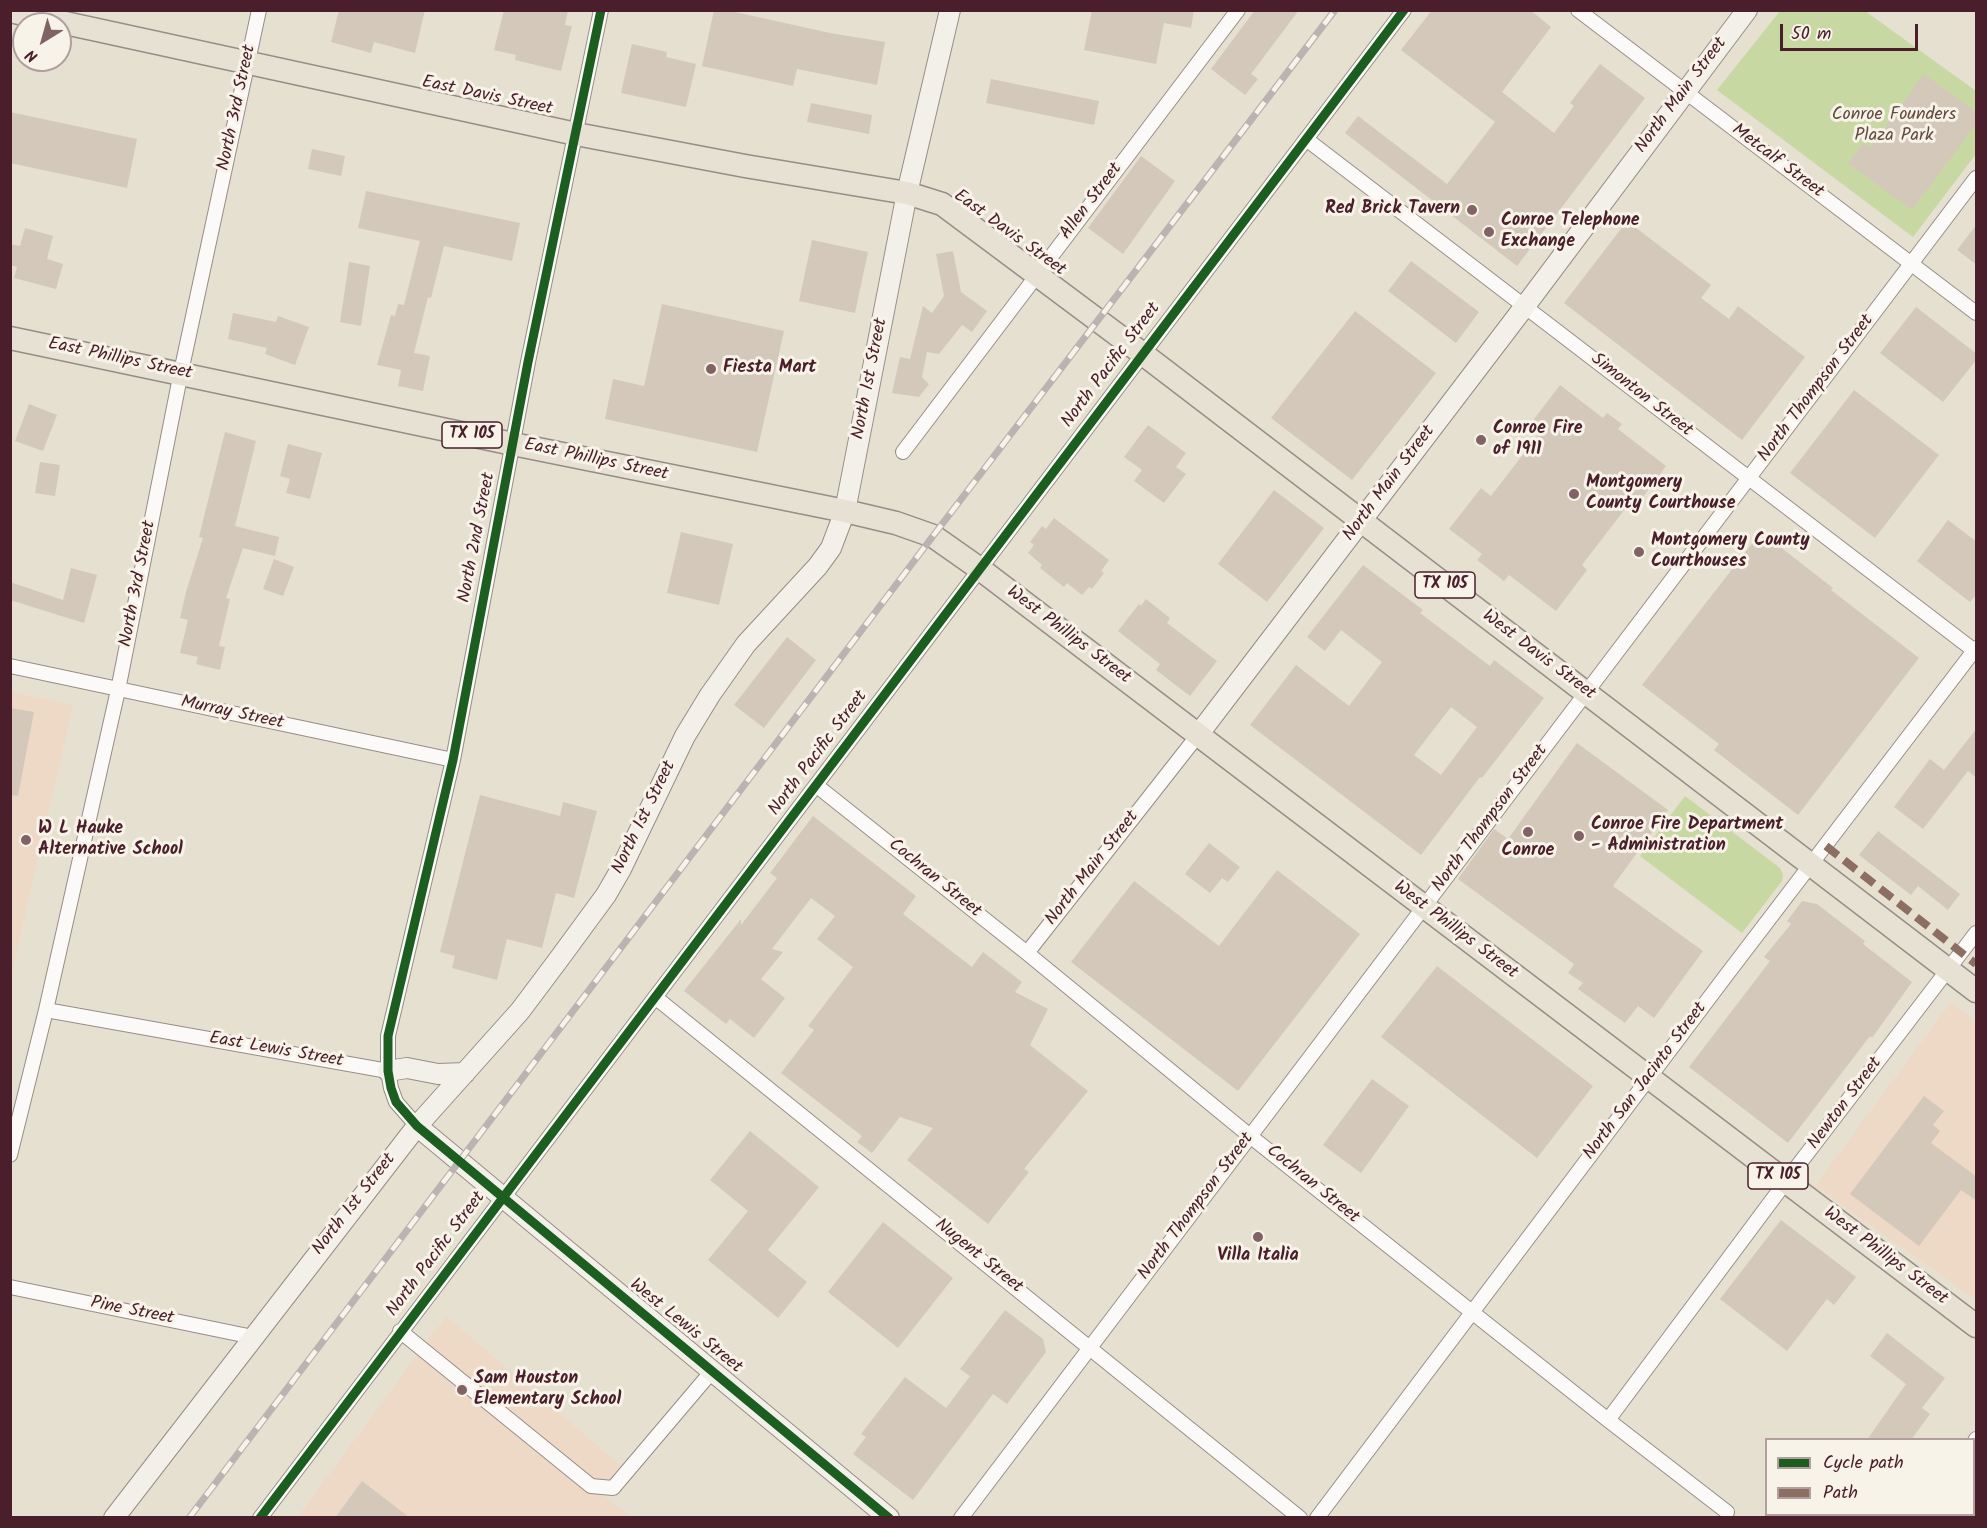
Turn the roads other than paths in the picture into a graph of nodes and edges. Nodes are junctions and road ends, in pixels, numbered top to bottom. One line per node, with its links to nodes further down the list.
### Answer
1 (259, 10): 9 (street, North 3rd Street)
2 (601, 10): 11 (street, North 2nd Street)
3 (950, 10): 14 (street, North 1st Street)
4 (1238, 10): 16 (street, Allen Street)
5 (1404, 10): 12 (street, North Pacific Street)
6 (1578, 10): 10 (street, Metcalf Street)
7 (1747, 10): 10 (street, North Main Street)
8 (10, 11): 9 (main road, East Davis Street / TX 105)
9 (248, 63): 11 (main road, East Davis Street / TX 105); 22 (street, North 3rd Street)
10 (1684, 92): 15 (street, Metcalf Street); 17 (street, North Main Street)
11 (576, 134): 14 (main road, East Davis Street / TX 105); 23 (street, North 2nd Street)
12 (1306, 139): 17 (street, Simonton Street); 21 (street, North Pacific Street)
13 (1977, 178): 15 (street, North Thompson Street)
14 (907, 193): 16 (main road, East Davis Street / TX 105); 26 (street, North 1st Street)
15 (1911, 263): 18 (street, Metcalf Street); 25 (street, North Thompson Street)
16 (1037, 275): 19 (main road, East Davis Street / TX 105); 24 (street, Allen Street)
17 (1525, 306): 25 (street, Simonton Street); 27 (street, North Main Street)
18 (1977, 313)
19 (1099, 321): 21 (main road, West Davis Street / TX 105)
20 (10, 338): 22 (main road, East Phillips Street / TX 105)
21 (1143, 354): 27 (main road, West Davis Street / TX 105); 29 (street, North Pacific Street)
22 (181, 372): 23 (main road, East Phillips Street / TX 105); 32 (street, North 3rd Street)
23 (513, 444): 26 (main road, East Phillips Street / TX 105); 35 (street, North 2nd Street)
24 (903, 452)
25 (1749, 479): 30 (street, Simonton Street); 33 (street, North Thompson Street)
26 (845, 511): 28 (main road, East Phillips Street / TX 105); 46 (street, North 1st Street)
27 (1362, 521): 33 (main road, West Davis Street / TX 105); 34 (street, North Main Street)
28 (933, 536): 29 (main road, West Phillips Street / TX 105)
29 (980, 569): 34 (main road, West Phillips Street / TX 105); 36 (street, North Pacific Street)
30 (1976, 650): 37 (street, North San Jacinto Street)
31 (10, 666): 32 (street, Murray Street)
32 (118, 690): 35 (street, Murray Street); 44 (street, North 3rd Street)
33 (1586, 693): 37 (main road, West Davis Street / TX 105); 38 (street, North Thompson Street)
34 (1198, 735): 38 (main road, West Phillips Street / TX 105); 40 (street, North Main Street)
35 (453, 760): 45 (street, North 2nd Street)
36 (817, 786): 40 (street, Cochran Street); 43 (street, North Pacific Street)
37 (1812, 864): 41 (main road, West Davis Street / TX 105); 47 (street, North San Jacinto Street)
38 (1425, 907): 47 (main road, West Phillips Street / TX 105); 49 (street, North Thompson Street)
39 (1977, 933): 41 (street, Newton Street)
40 (1027, 953): 49 (street, Cochran Street)
41 (1948, 970): 42 (main road, West Davis Street / TX 105); 51 (street, Newton Street)
42 (1977, 992)
43 (655, 997): 52 (street, North Pacific Street); 58 (street, Nugent Street)
44 (45, 1010): 45 (street, East Lewis Street); 50 (street, North 3rd Street)
45 (388, 1071): 46 (street); 48 (street)
46 (465, 1073): 48 (street, North 1st Street)
47 (1649, 1078): 51 (main road, West Phillips Street / TX 105); 54 (street, North San Jacinto Street)
48 (417, 1126): 52 (street, West Lewis Street); 57 (street, North 1st Street)
49 (1250, 1136): 54 (street, Cochran Street); 58 (street, North Thompson Street)
50 (10, 1155)
51 (1786, 1182): 55 (main road, West Phillips Street / TX 105); 60 (street, Newton Street)
52 (501, 1198): 56 (street, North Pacific Street); 59 (street, West Lewis Street)
53 (10, 1287): 57 (street, Pine Street)
54 (1472, 1313): 60 (street, Cochran Street); 67 (street, North San Jacinto Street)
55 (1977, 1326)
56 (400, 1331): 59 (street); 63 (street, North Pacific Street)
57 (253, 1337): 62 (street, North 1st Street)
58 (1091, 1347): 65 (street, North Thompson Street); 66 (street, Nugent Street)
59 (712, 1370): 64 (street, West Lewis Street)
60 (1608, 1420): 61 (street, Cochran Street)
61 (1727, 1512)
62 (114, 1518)
63 (260, 1518)
64 (889, 1518)
65 (961, 1518)
66 (1300, 1518)
67 (1317, 1518)

